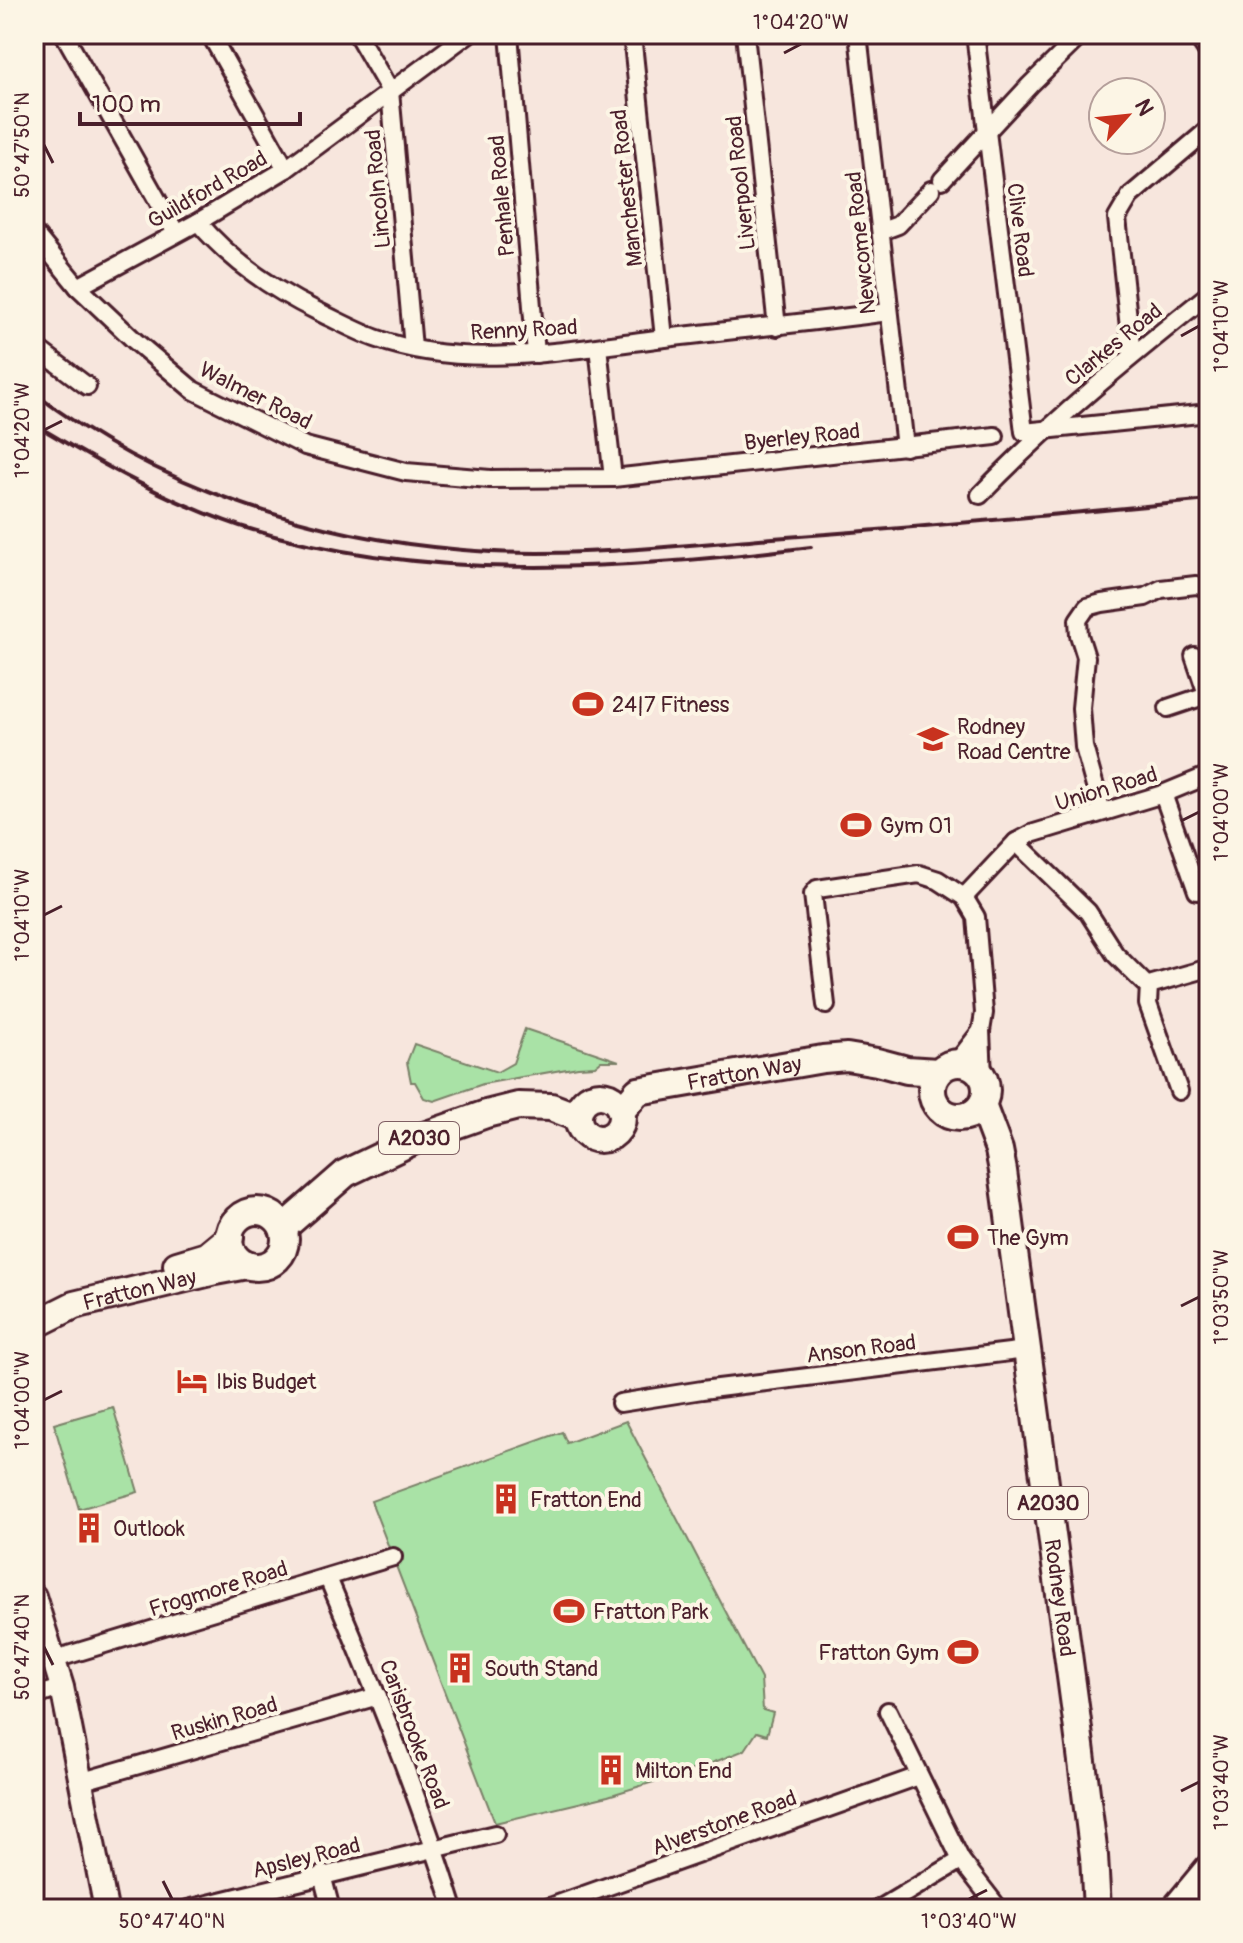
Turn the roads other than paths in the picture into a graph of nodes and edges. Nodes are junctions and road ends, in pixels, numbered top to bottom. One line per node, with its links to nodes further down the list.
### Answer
1 (64, 34): 20 (street)
2 (210, 34): 16 (street)
3 (357, 34): 13 (street, Lincoln Road)
4 (468, 34): 13 (street, Guildford Road)
5 (509, 34): 29 (street, Penhale Road)
6 (632, 34): 25 (street, Manchester Road)
7 (745, 34): 24 (street, Liverpool Road)
8 (858, 34): 18 (street, Newcome Road)
9 (975, 34): 15 (street, Clive Road)
10 (1082, 34): 15 (street)
11 (1196, 34): 12 (street)
12 (1209, 54)
13 (390, 91): 16 (street, Guildford Road); 28 (street, Lincoln Road)
14 (1209, 129): 30 (street)
15 (987, 133): 18 (street); 33 (street, Clive Road)
16 (286, 169): 17 (street, Guildford Road)
17 (198, 222): 20 (street, Guildford Road); 28 (street, Renny Road)
18 (882, 231): 23 (street, Newcome Road)
19 (34, 233): 21 (street, Walmer Road)
20 (176, 233): 21 (street, Guildford Road)
21 (78, 287): 36 (street, Walmer Road)
22 (1209, 294): 30 (street, Clarkes Road)
23 (889, 312): 24 (street, Renny Road); 35 (street, Newcome Road)
24 (777, 327): 25 (street, Renny Road)
25 (664, 338): 27 (street, Renny Road)
26 (34, 346): 31 (street)
27 (598, 347): 29 (street, Renny Road); 36 (street)
28 (413, 348): 29 (street, Renny Road)
29 (536, 354)
30 (1132, 355): 33 (street, Clarkes Road)
31 (87, 386)
32 (1209, 413): 33 (street)
33 (1045, 429): 37 (street, Clarkes Road)
34 (995, 436): 35 (street, Byerley Road)
35 (905, 447): 36 (street, Byerley Road)
36 (613, 478)
37 (980, 495)
38 (1209, 588): 44 (street)
39 (1194, 656): 40 (street)
40 (1208, 697): 41 (street)
41 (1168, 708)
42 (1209, 775): 43 (street, Union Road)
43 (1163, 794): 44 (street, Union Road); 46 (street)
44 (1102, 812): 45 (street, Union Road)
45 (1016, 842): 47 (street, Union Road); 49 (street)
46 (1197, 891)
47 (964, 897): 50 (street); 51 (street)
48 (1209, 968): 49 (street)
49 (1146, 984): 55 (street)
50 (826, 1005)
51 (981, 1031): 53 (street); 54 (street)
52 (877, 1062): 53 (main road, Fratton Way / A2030); 56 (main road, Fratton Way / A2030); 58 (main road, Fratton Way / A2030)
53 (948, 1067): 54 (main road, A2030); 56 (main road)
54 (983, 1077): 57 (main road, A2030)
55 (1179, 1091)
56 (934, 1102): 57 (main road, A2030)
57 (972, 1111): 63 (main road, Rodney Road / A2030)
58 (283, 1228): 59 (main road, Fratton Way); 60 (main road, Fratton Way / A2030)
59 (230, 1237): 60 (main road); 61 (main road, Fratton Way)
60 (247, 1265): 62 (main road, Fratton Way / A2030)
61 (34, 1304)
62 (34, 1325)
63 (1026, 1350): 64 (street, Anson Road); 87 (main road, Rodney Road / A2030)
64 (620, 1403)
65 (393, 1557): 66 (street, Frogmore Road)
66 (328, 1578): 68 (street, Frogmore Road); 70 (street, Carisbrooke Road)
67 (34, 1596): 68 (main road)
68 (55, 1659): 69 (main road)
69 (62, 1687): 71 (street); 74 (main road)
70 (378, 1696): 74 (street, Ruskin Road); 76 (street, Carisbrooke Road)
71 (34, 1697)
72 (888, 1711): 73 (street)
73 (919, 1776): 77 (street); 84 (street, Alverstone Road)
74 (83, 1781): 80 (main road)
75 (495, 1834): 76 (street, Apsley Road)
76 (435, 1848): 79 (street, Apsley Road); 83 (street, Carisbrooke Road)
77 (961, 1860): 85 (street); 86 (street)
78 (1209, 1868): 88 (main road)
79 (322, 1875): 81 (street, Apsley Road); 82 (street)
80 (106, 1909)
81 (188, 1909)
82 (331, 1909)
83 (454, 1909)
84 (544, 1909)
85 (879, 1909)
86 (999, 1909)
87 (1103, 1909)
88 (1175, 1909)

